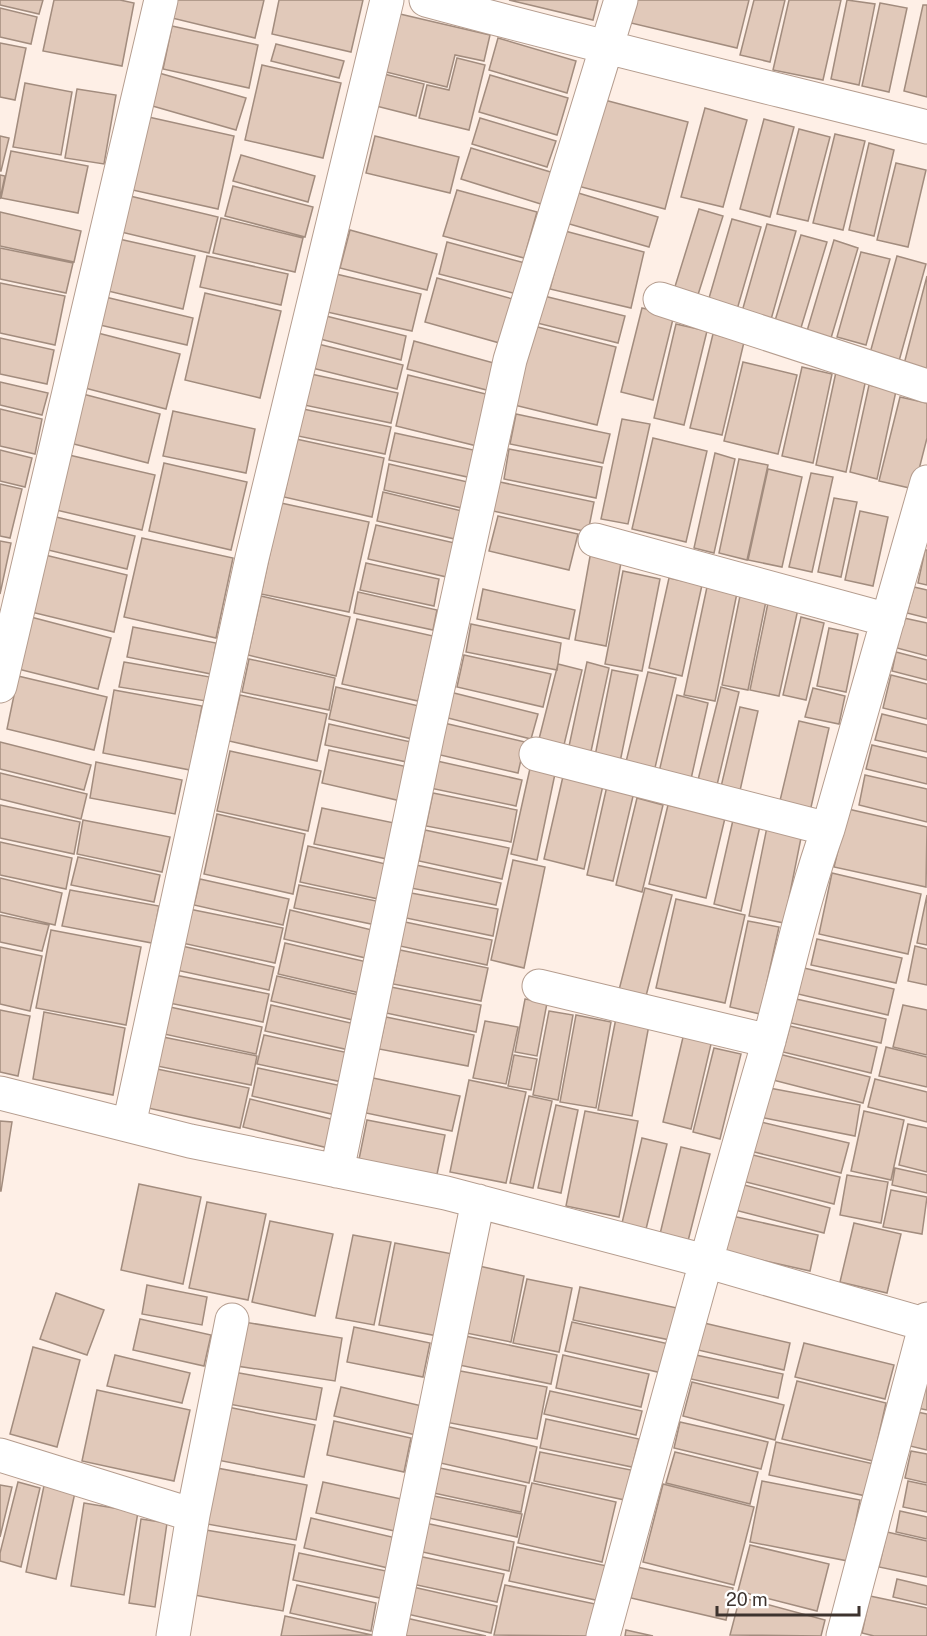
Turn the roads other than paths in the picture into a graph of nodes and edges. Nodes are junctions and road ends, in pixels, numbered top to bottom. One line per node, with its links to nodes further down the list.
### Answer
1 (161, 0): 12 (street)
2 (387, 0): 18 (street)
3 (426, 0): 5 (street)
4 (621, 0): 5 (street)
5 (608, 49): 6 (street); 19 (street)
6 (927, 128)
7 (660, 299): 8 (street)
8 (927, 386)
9 (927, 482): 11 (street)
10 (595, 540): 11 (street)
11 (888, 620): 14 (street)
12 (0, 686)
13 (536, 754): 14 (street)
14 (828, 829): 16 (street)
15 (539, 986): 16 (street)
16 (769, 1041): 21 (street)
17 (0, 1093): 18 (street)
18 (129, 1125): 19 (street)
19 (337, 1171): 20 (street)
20 (478, 1202): 21 (street); 27 (street)
21 (705, 1261): 23 (street); 28 (street)
22 (232, 1320): 25 (street)
23 (926, 1323): 29 (street)
24 (0, 1455): 25 (street)
25 (193, 1515): 26 (street)
26 (173, 1636)
27 (389, 1636)
28 (603, 1636)
29 (843, 1636)

